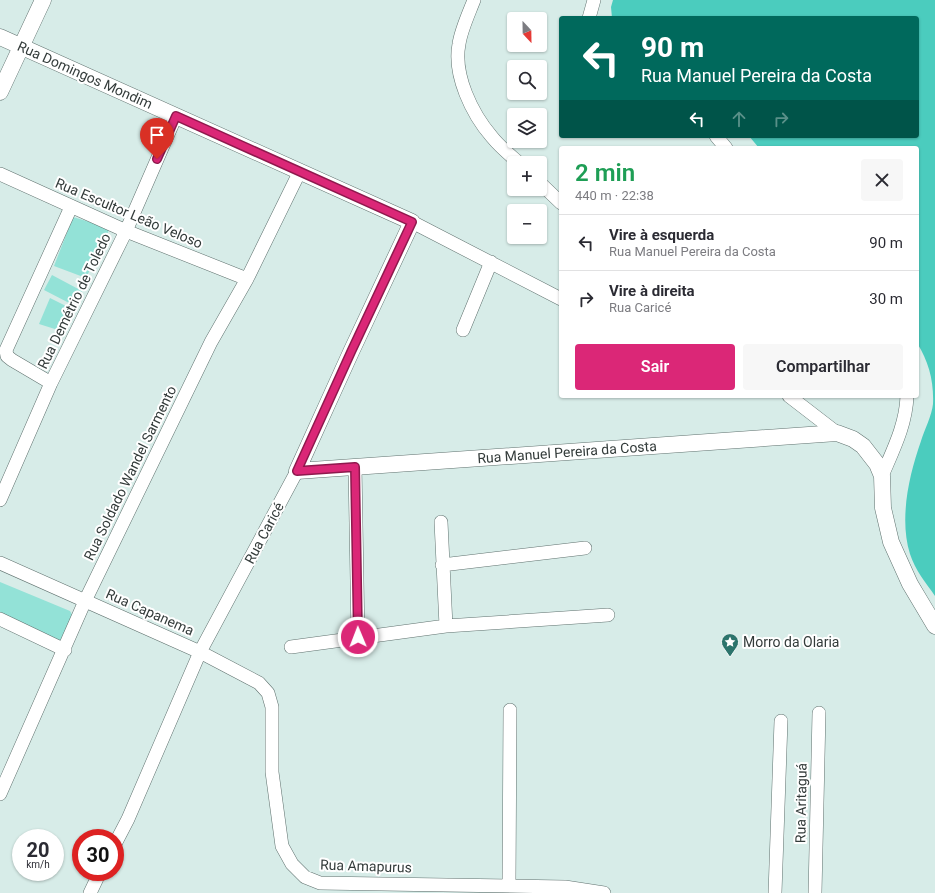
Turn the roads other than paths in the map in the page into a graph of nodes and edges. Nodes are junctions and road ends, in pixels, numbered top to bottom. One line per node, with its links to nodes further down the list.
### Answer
1 (43, 0): 6 (street)
2 (474, 0): 11 (street)
3 (594, 0): 4 (street)
4 (590, 16)
5 (0, 37): 6 (street, Rua Domingos Mondim)
6 (21, 47): 7 (street); 8 (street, Rua Domingos Mondim)
7 (0, 92)
8 (176, 116): 12 (street, Rua Domingos Mondim); 18 (street, Rua Demétrio de Toledo)
9 (718, 138): 10 (street)
10 (724, 146)
11 (512, 156)
12 (300, 171): 17 (street, Rua Domingos Mondim); 20 (street, Rua Soldado Wandel Sarmento)
13 (0, 174): 16 (street, Rua Escultor Leão Veloso)
14 (547, 190): 15 (street)
15 (559, 201)
16 (72, 207): 18 (street, Rua Escultor Leão Veloso); 23 (street)
17 (412, 222): 19 (street, Rua Domingos Mondim); 28 (street, Rua Caricé)
18 (126, 231): 20 (street, Rua Escultor Leão Veloso); 23 (street, Rua Demétrio de Toledo)
19 (491, 262): 21 (street, Rua Domingos Mondim); 22 (street)
20 (247, 279): 35 (street, Rua Soldado Wandel Sarmento)
21 (559, 298)
22 (463, 330)
23 (52, 383): 30 (street, Rua Demétrio de Toledo)
24 (792, 398): 26 (street)
25 (906, 398): 29 (street)
26 (837, 433): 27 (street, Rua Manuel Pereira da Costa); 29 (street)
27 (355, 467): 28 (street, Rua Manuel Pereira da Costa); 40 (street)
28 (297, 471): 43 (street, Rua Caricé)
29 (882, 476): 39 (street)
30 (0, 500)
31 (441, 522): 34 (street)
32 (585, 548): 34 (street)
33 (0, 563): 35 (street, Rua Capanema)
34 (442, 565): 38 (street)
35 (85, 601): 42 (street, Rua Soldado Wandel Sarmento); 43 (street, Rua Capanema)
36 (608, 615): 38 (street)
37 (0, 619): 42 (street)
38 (446, 626): 40 (street)
39 (935, 626)
40 (358, 637): 41 (street)
41 (291, 647)
42 (65, 650): 48 (street, Rua Soldado Wandel Sarmento)
43 (200, 652): 44 (street, Rua Capanema); 49 (street, Rua Caricé)
44 (272, 707): 51 (street, Rua Amapurus)
45 (510, 710): 51 (street)
46 (819, 713): 56 (street, Rua Aritaguá)
47 (781, 721): 55 (street)
48 (0, 794)
49 (123, 829)
50 (96, 881): 53 (street)
51 (509, 886): 52 (street, Rua Amapurus)
52 (565, 890): 54 (street, Rua Amapurus)
53 (90, 893)
54 (604, 893)
55 (775, 893)
56 (815, 893)

